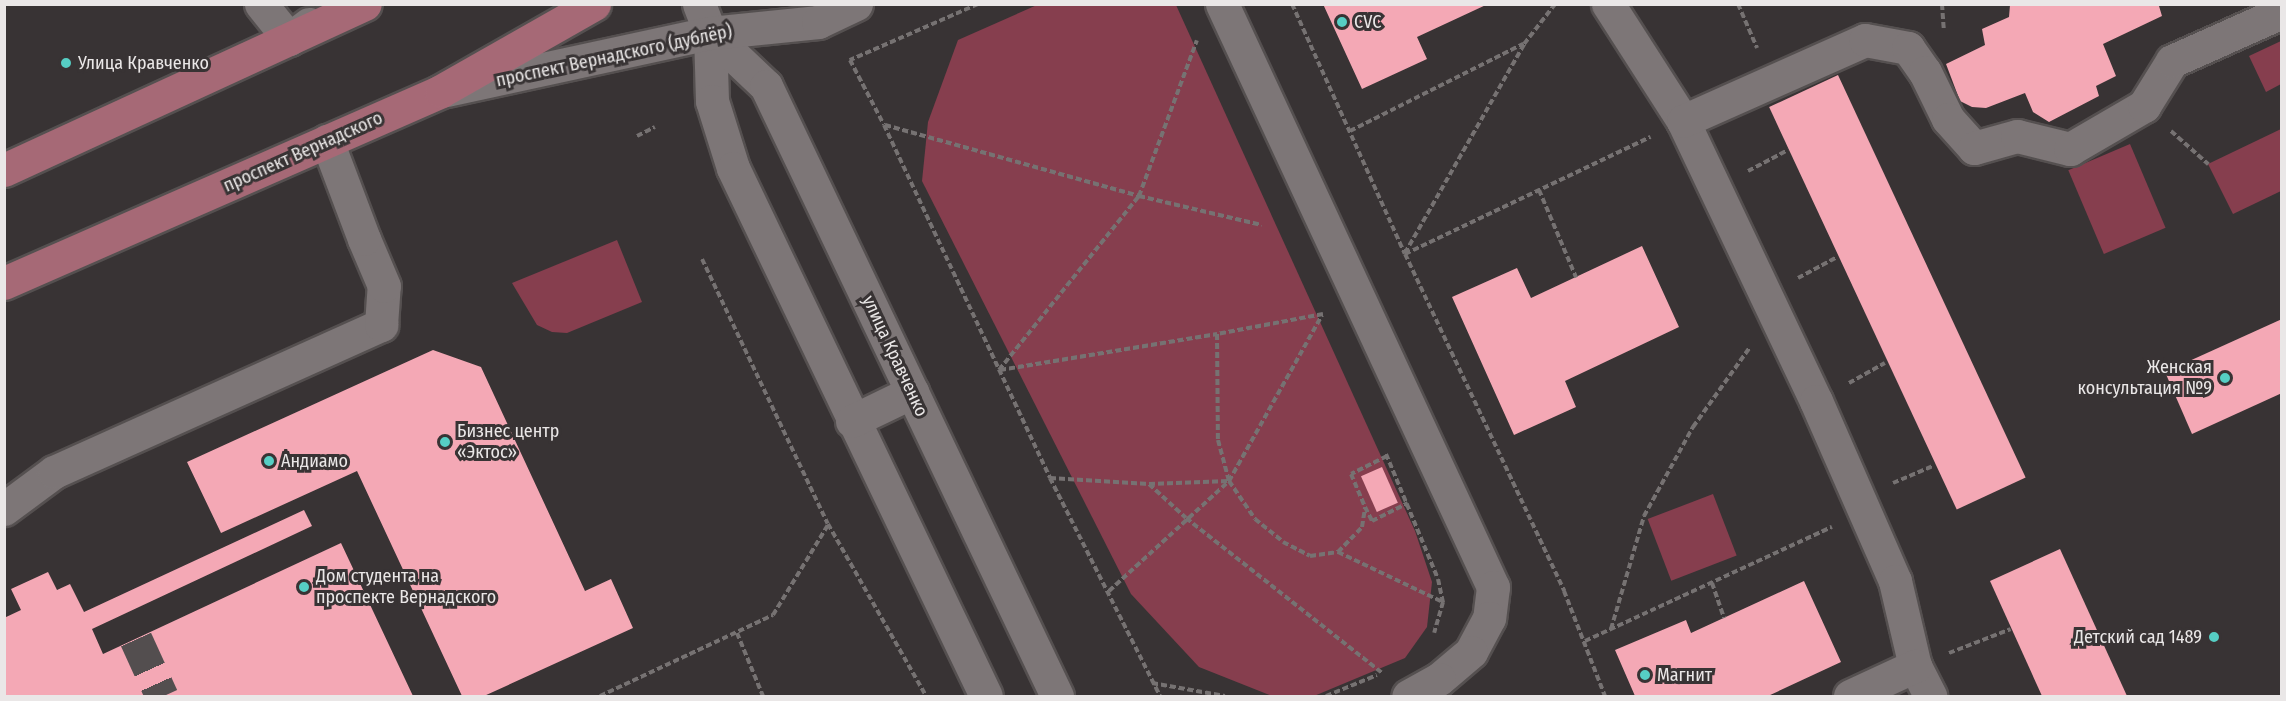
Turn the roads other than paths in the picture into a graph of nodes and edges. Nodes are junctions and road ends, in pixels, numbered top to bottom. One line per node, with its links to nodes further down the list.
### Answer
1 (261, 4): 10 (street)
2 (334, 4): 10 (street)
3 (364, 4): 10 (main road)
4 (594, 4): 11 (main road, проспект Вернадского)
5 (856, 4): 9 (street, проспект Вернадского (дублёр))
6 (1222, 4): 20 (street)
7 (1608, 4): 12 (street)
8 (2282, 12): 12 (street)
9 (704, 19): 11 (street, проспект Вернадского (дублёр)); 16 (street, улица Кравченко); 17 (street)
10 (289, 39): 14 (main road)
11 (441, 91): 13 (main road, проспект Вернадского)
12 (1683, 121): 19 (street)
13 (327, 141): 15 (main road, проспект Вернадского); 18 (street)
14 (4, 171)
15 (4, 283)
16 (912, 392): 17 (street); 22 (street, улица Кравченко)
17 (852, 421): 21 (street)
18 (4, 509)
19 (1915, 666): 23 (street); 24 (street)
20 (1398, 689)
21 (986, 696)
22 (1057, 696)
23 (1850, 696)
24 (1930, 696)

